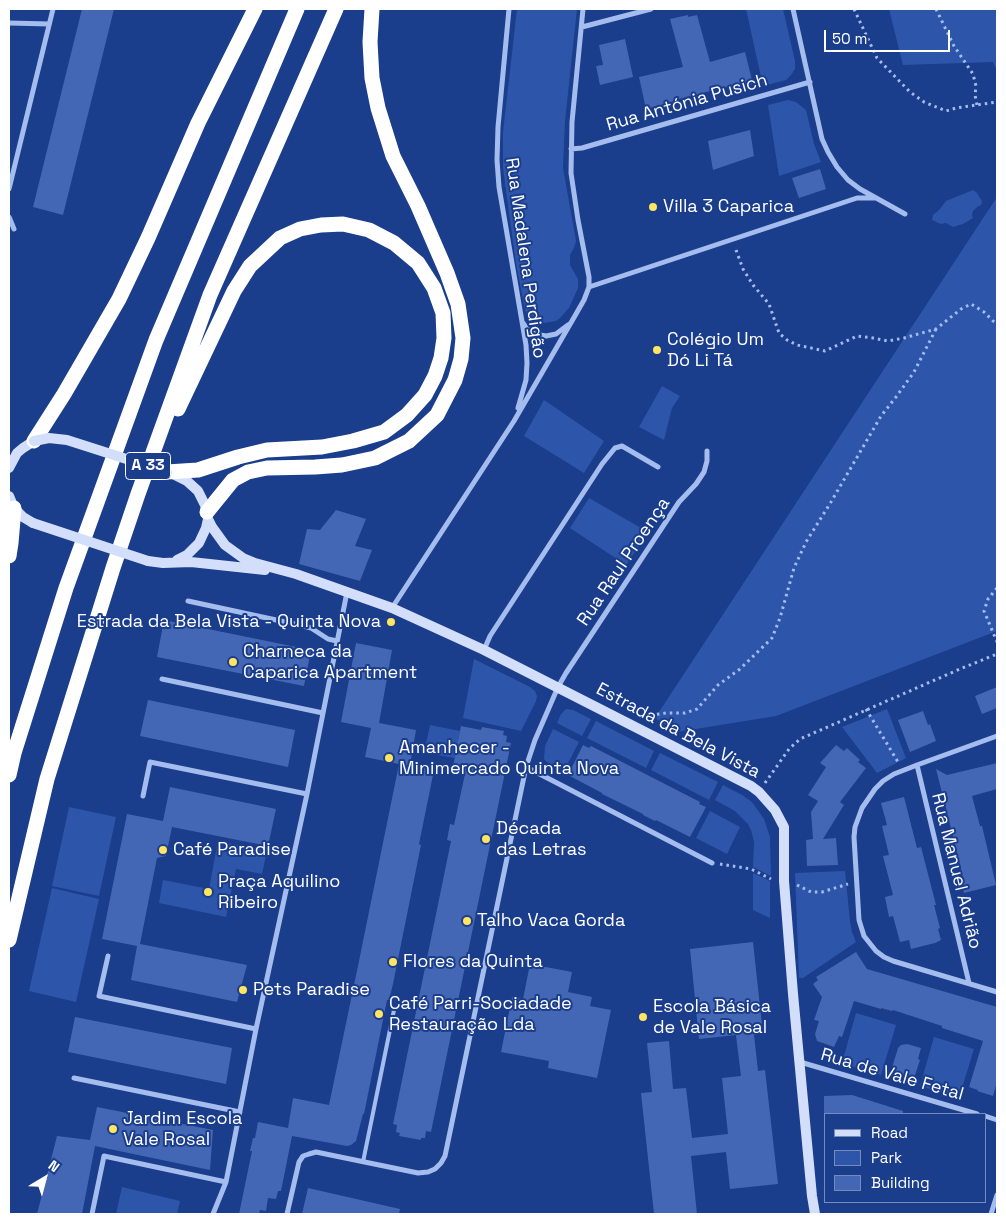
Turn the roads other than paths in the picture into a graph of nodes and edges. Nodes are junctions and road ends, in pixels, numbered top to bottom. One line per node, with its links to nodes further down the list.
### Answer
1 (53, 9): 11 (street)
2 (255, 9): 24 (highway)
3 (297, 9): 47 (highway, A 33)
4 (336, 9): 30 (highway, A 33)
5 (372, 9): 32 (highway)
6 (510, 9): 22 (street, Rua Madalena Perdigão)
7 (584, 9): 12 (street)
8 (652, 9): 12 (street)
9 (792, 9): 13 (street)
10 (9, 23): 11 (street)
11 (49, 24): 15 (street)
12 (582, 27): 14 (street)
13 (810, 82): 14 (street, Rua Antónia Pusich); 16 (street)
14 (571, 149): 20 (street)
15 (9, 190)
16 (876, 198): 17 (street); 20 (street)
17 (905, 214)
18 (9, 217): 19 (street)
19 (14, 229)
20 (589, 287): 21 (street, Rua Madalena Perdigão)
21 (576, 314): 22 (street); 23 (street, Rua Madalena Perdigão)
22 (521, 320): 23 (street, Rua Madalena Perdigão)
23 (514, 421): 38 (street, Rua Madalena Perdigão)
24 (28, 444): 25 (street); 27 (street); 29 (street, bridge)
25 (9, 450)
26 (707, 451): 42 (street, Rua Raul Proença)
27 (9, 468)
28 (658, 468): 40 (street)
29 (167, 472): 30 (highway); 32 (street)
30 (138, 494): 51 (highway, A 33)
31 (11, 501): 33 (highway); 34 (street, bridge)
32 (207, 516): 34 (street); 35 (street)
33 (9, 556)
34 (171, 562): 35 (street)
35 (296, 574): 36 (street, Estrada da Bela Vista)
36 (347, 592): 38 (street, Estrada da Bela Vista); 39 (street)
37 (188, 601): 39 (street)
38 (392, 608): 40 (street, Estrada da Bela Vista)
39 (337, 641): 43 (street)
40 (484, 650): 42 (street, Estrada da Bela Vista)
41 (162, 679): 43 (street)
42 (558, 687): 46 (street, Rua Raul Proença); 57 (street, Estrada da Bela Vista)
43 (323, 713): 48 (street)
44 (997, 736): 45 (street)
45 (917, 765): 53 (street, Rua Manuel Adrião); 53 (street)
46 (526, 768): 50 (street); 61 (street, Rua Raul Proença)
47 (9, 775)
48 (307, 794): 49 (street); 56 (street)
49 (143, 796)
50 (712, 863)
51 (9, 940)
52 (108, 956): 56 (street)
53 (970, 984): 54 (street)
54 (997, 992)
55 (394, 1010): 61 (lane)
56 (256, 1028): 59 (street)
57 (798, 1062): 60 (street, Rua de Vale Fetal); 67 (street, Estrada da Bela Vista)
58 (74, 1078): 59 (street)
59 (240, 1112): 62 (street)
60 (974, 1113)
61 (363, 1162): 66 (street, Rua Raul Proença)
62 (226, 1182): 64 (street); 65 (street)
63 (997, 1195): 68 (street)
64 (92, 1214)
65 (213, 1214)
66 (287, 1214)
67 (815, 1214)
68 (990, 1214)

